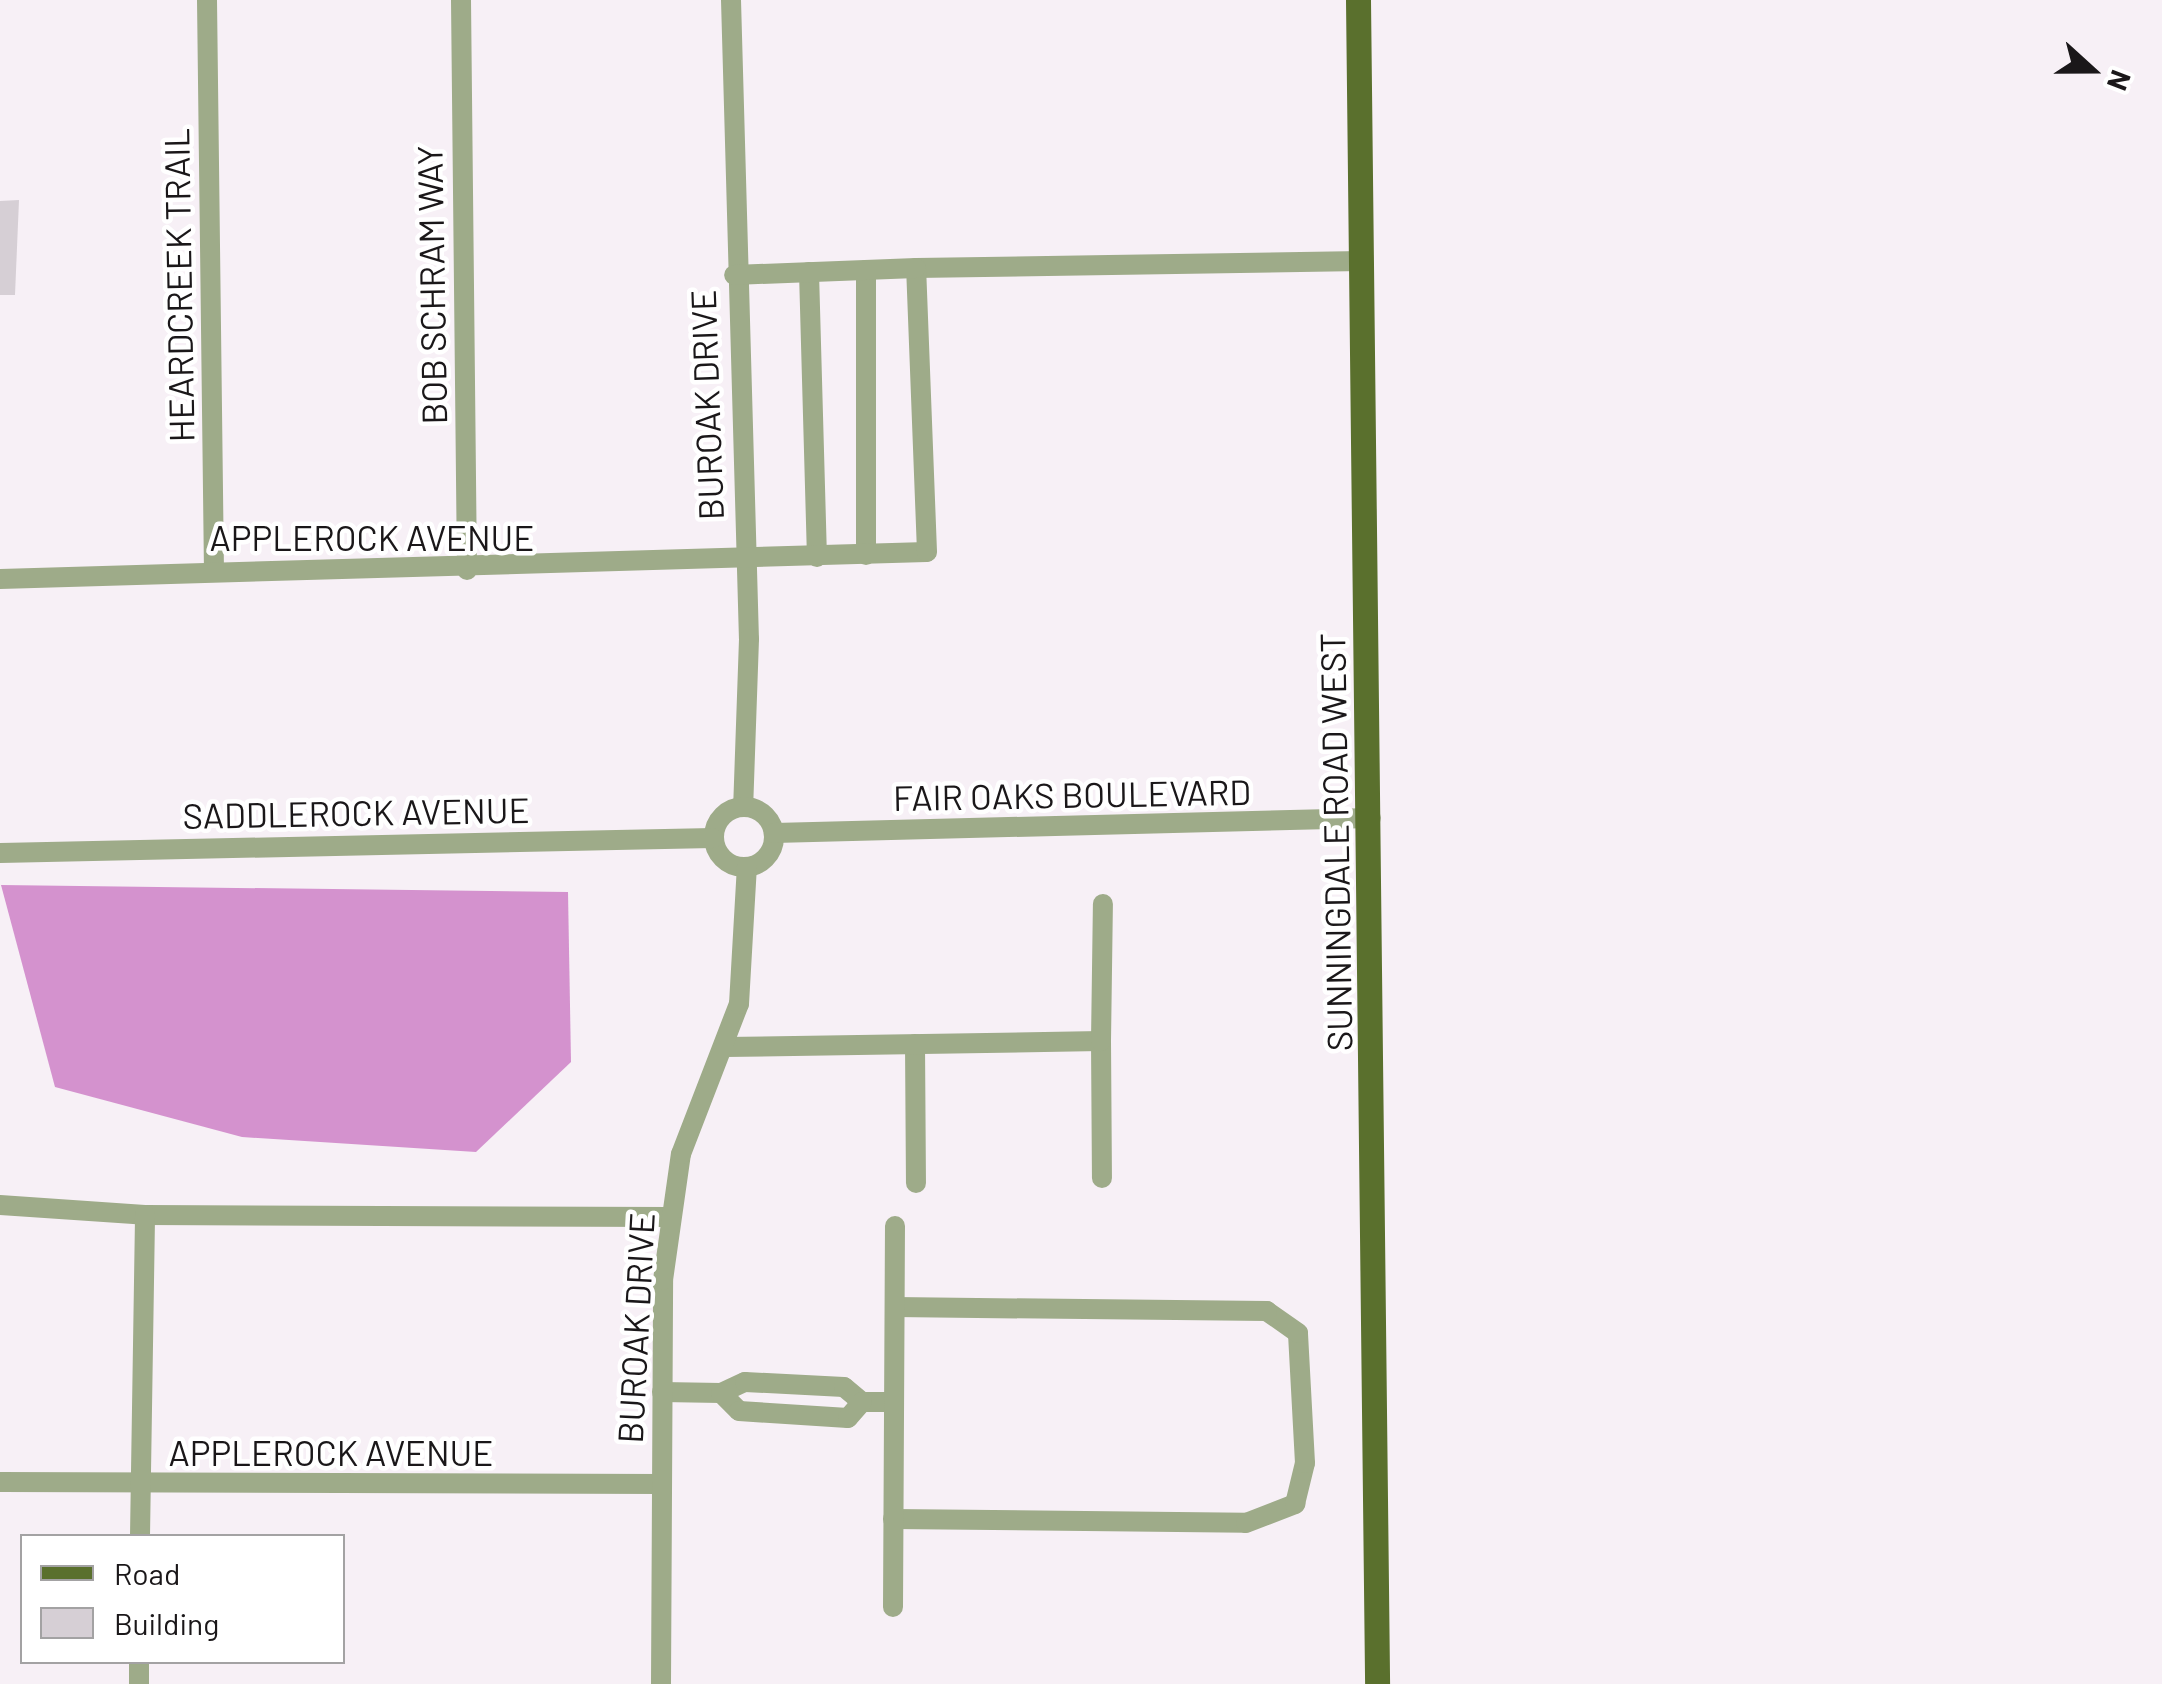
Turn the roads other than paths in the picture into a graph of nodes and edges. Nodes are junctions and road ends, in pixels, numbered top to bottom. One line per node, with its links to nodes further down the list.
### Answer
1 (206, 0): 13 (street, HEARDCREEK TRAIL)
2 (461, 0): 14 (street, BOB SCHRAM WAY)
3 (730, 0): 9 (street, BUROAK DRIVE)
4 (1358, 0): 5 (main road, SUNNINGDALE ROAD WEST)
5 (1362, 261): 6 (street); 17 (main road, SUNNINGDALE ROAD WEST)
6 (916, 268): 7 (street); 10 (street, APPLEROCK AVENUE)
7 (866, 270): 8 (street); 10 (street)
8 (809, 272): 9 (street); 11 (street)
9 (734, 275): 12 (street, BUROAK DRIVE)
10 (866, 555): 11 (street, APPLEROCK AVENUE)
11 (816, 556): 12 (street, APPLEROCK AVENUE)
12 (744, 560): 14 (street, APPLEROCK AVENUE); 16 (street, BUROAK DRIVE)
13 (214, 570): 14 (street, APPLEROCK AVENUE); 15 (street, APPLEROCK AVENUE)
14 (467, 570)
15 (0, 579)
16 (743, 807): 18 (street); 19 (street)
17 (1371, 818): 18 (street, FAIR OAKS BOULEVARD); 44 (main road, SUNNINGDALE ROAD WEST)
18 (774, 833): 21 (street)
19 (714, 838): 20 (street, SADDLEROCK AVENUE); 21 (street)
20 (0, 853)
21 (747, 868): 25 (street, BUROAK DRIVE)
22 (1103, 904): 23 (street)
23 (1101, 1041): 24 (street); 26 (street)
24 (914, 1044): 25 (street); 27 (street)
25 (725, 1046): 30 (street, BUROAK DRIVE)
26 (1102, 1178)
27 (916, 1182)
28 (0, 1206): 29 (street)
29 (145, 1215): 30 (street); 39 (street)
30 (670, 1217): 33 (street, BUROAK DRIVE)
31 (895, 1226): 32 (street)
32 (894, 1308): 36 (street); 40 (street)
33 (662, 1392): 34 (street); 38 (street, BUROAK DRIVE)
34 (722, 1392): 35 (street); 35 (street)
35 (862, 1402): 36 (street)
36 (894, 1402): 40 (street)
37 (0, 1482): 39 (street, APPLEROCK AVENUE)
38 (661, 1484): 39 (street, APPLEROCK AVENUE); 43 (street, BUROAK DRIVE)
39 (140, 1485): 41 (street)
40 (893, 1519): 42 (street)
41 (140, 1534)
42 (893, 1607)
43 (661, 1684)
44 (1377, 1684)

